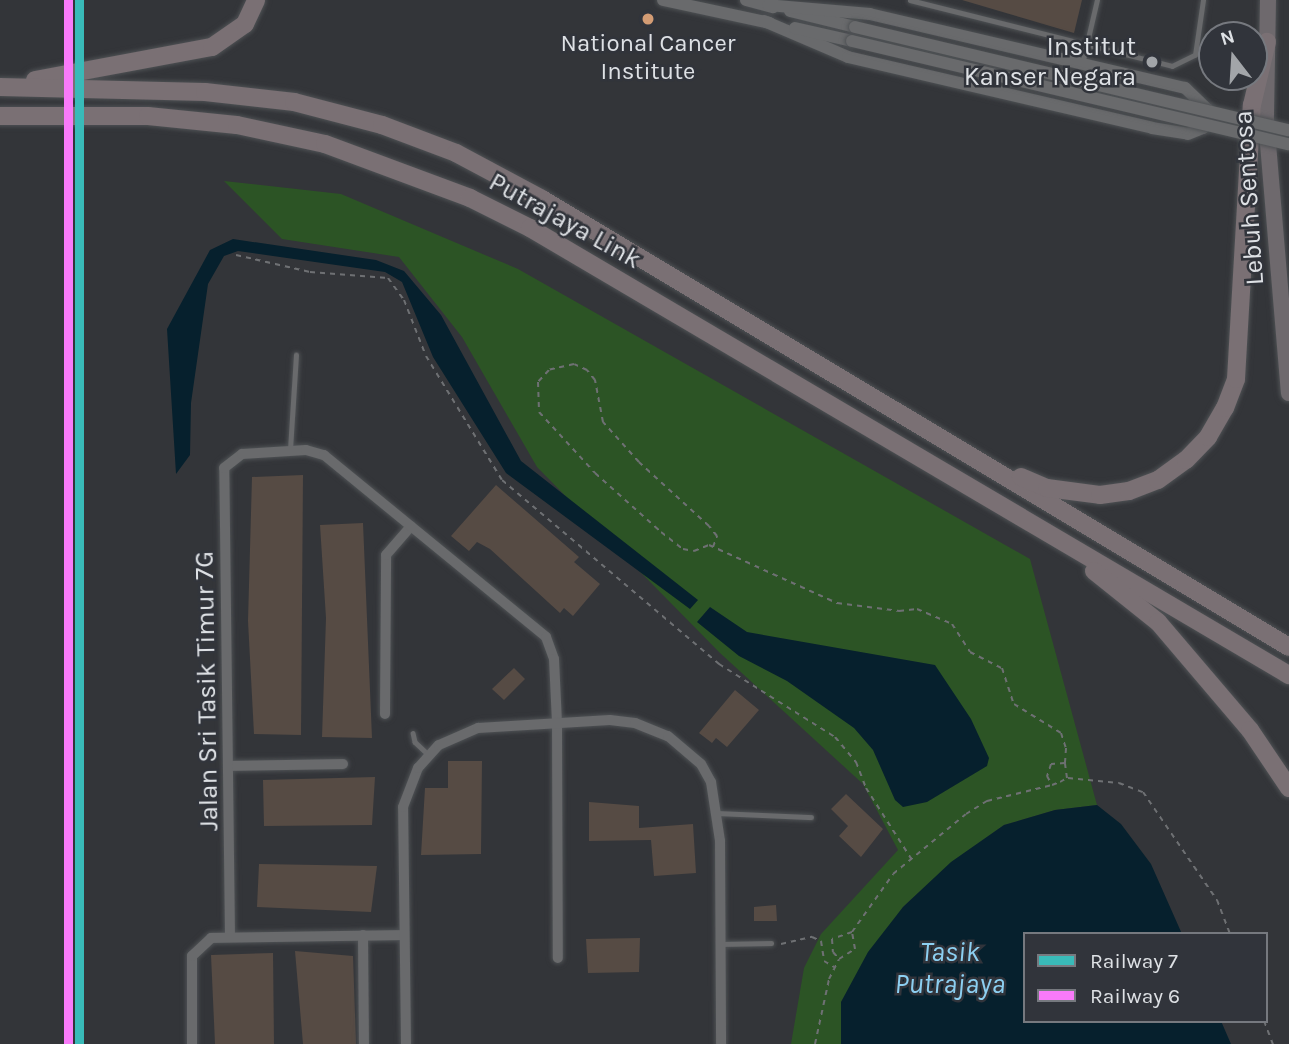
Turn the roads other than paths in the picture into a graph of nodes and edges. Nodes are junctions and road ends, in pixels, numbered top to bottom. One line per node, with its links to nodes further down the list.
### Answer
1 (256, 0): 13 (highway)
2 (663, 0): 9 (street)
3 (746, 0): 8 (street)
4 (910, 0): 11 (lane)
5 (1097, 0): 11 (lane)
6 (1203, 0): 11 (lane)
7 (1268, 0): 10 (main road, Lebuh Sentosa)
8 (768, 5): 12 (street); 17 (street, bridge)
9 (764, 21): 12 (street); 18 (street, bridge)
10 (1268, 21)
11 (1087, 42): 12 (lane)
12 (1082, 64)
13 (0, 86): 22 (highway, Putrajaya Link)
14 (1255, 91): 22 (highway)
15 (1266, 91): 20 (main road, Lebuh Sentosa)
16 (5, 117): 24 (highway, Putrajaya Link)
17 (1289, 130)
18 (1289, 144)
19 (296, 355): 21 (lane)
20 (1289, 393)
21 (290, 451): 23 (street); 32 (street, Jalan Sri Tasik Timur 7G)
22 (963, 453): 25 (highway)
23 (411, 526): 27 (street); 28 (street)
24 (1050, 536): 26 (highway); 33 (highway)
25 (1284, 644)
26 (1289, 675)
27 (385, 714)
28 (557, 722): 30 (street); 34 (street); 41 (street)
29 (413, 733): 30 (lane)
30 (428, 754): 37 (street)
31 (343, 764): 32 (street)
32 (229, 766): 38 (street, Jalan Sri Tasik Timur 7G)
33 (1289, 788)
34 (719, 813): 35 (lane); 40 (street)
35 (811, 817)
36 (363, 935): 37 (street); 38 (street); 43 (street)
37 (403, 935): 44 (street)
38 (230, 936): 42 (street)
39 (771, 943): 40 (lane)
40 (720, 944): 45 (street)
41 (558, 958)
42 (192, 1044)
43 (364, 1044)
44 (406, 1044)
45 (721, 1044)

